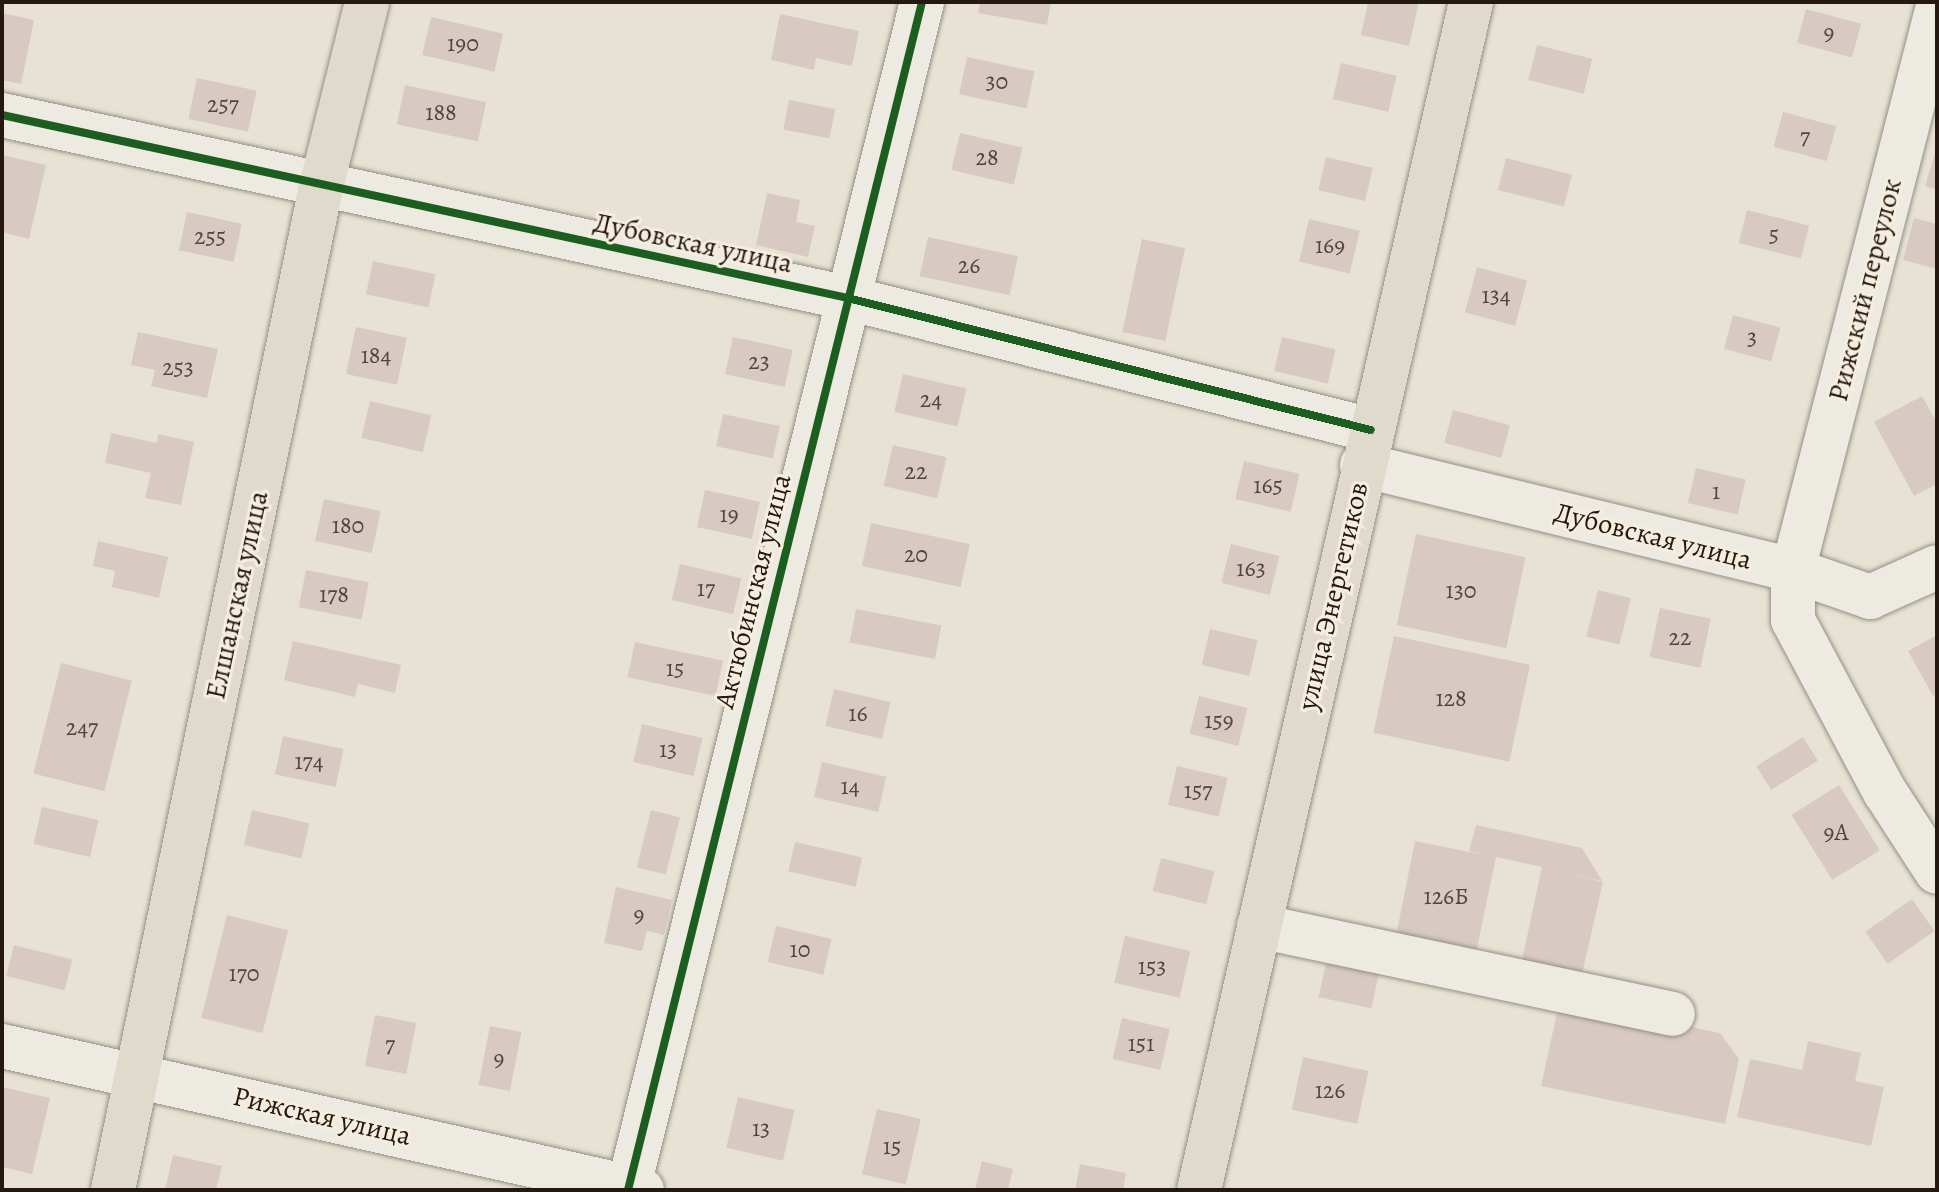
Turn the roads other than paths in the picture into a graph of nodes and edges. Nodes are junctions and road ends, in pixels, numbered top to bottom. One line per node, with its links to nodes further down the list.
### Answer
1 (367, 2): 6 (main road, Елшанская улица)
2 (922, 2): 7 (street, Актюбинская улица)
3 (1471, 2): 8 (main road, улица Энергетиков)
4 (1937, 10): 10 (street, Рижский переулок)
5 (2, 115): 6 (street, Дубовская улица)
6 (321, 187): 7 (street, Дубовская улица); 15 (main road, Елшанская улица)
7 (848, 298): 8 (street, Дубовская улица); 16 (street, Актюбинская улица)
8 (1366, 448): 10 (street, Дубовская улица); 12 (main road, улица Энергетиков)
9 (1937, 567): 10 (street, Дубовская улица)
10 (1793, 570): 11 (street, Рижский переулок)
11 (1937, 872)
12 (1259, 926): 13 (street); 18 (main road, улица Энергетиков)
13 (1673, 1014)
14 (2, 1046): 15 (street, Рижская улица)
15 (140, 1074): 16 (street, Рижская улица); 17 (main road, Елшанская улица)
16 (633, 1189)
17 (113, 1190)
18 (1199, 1190)

